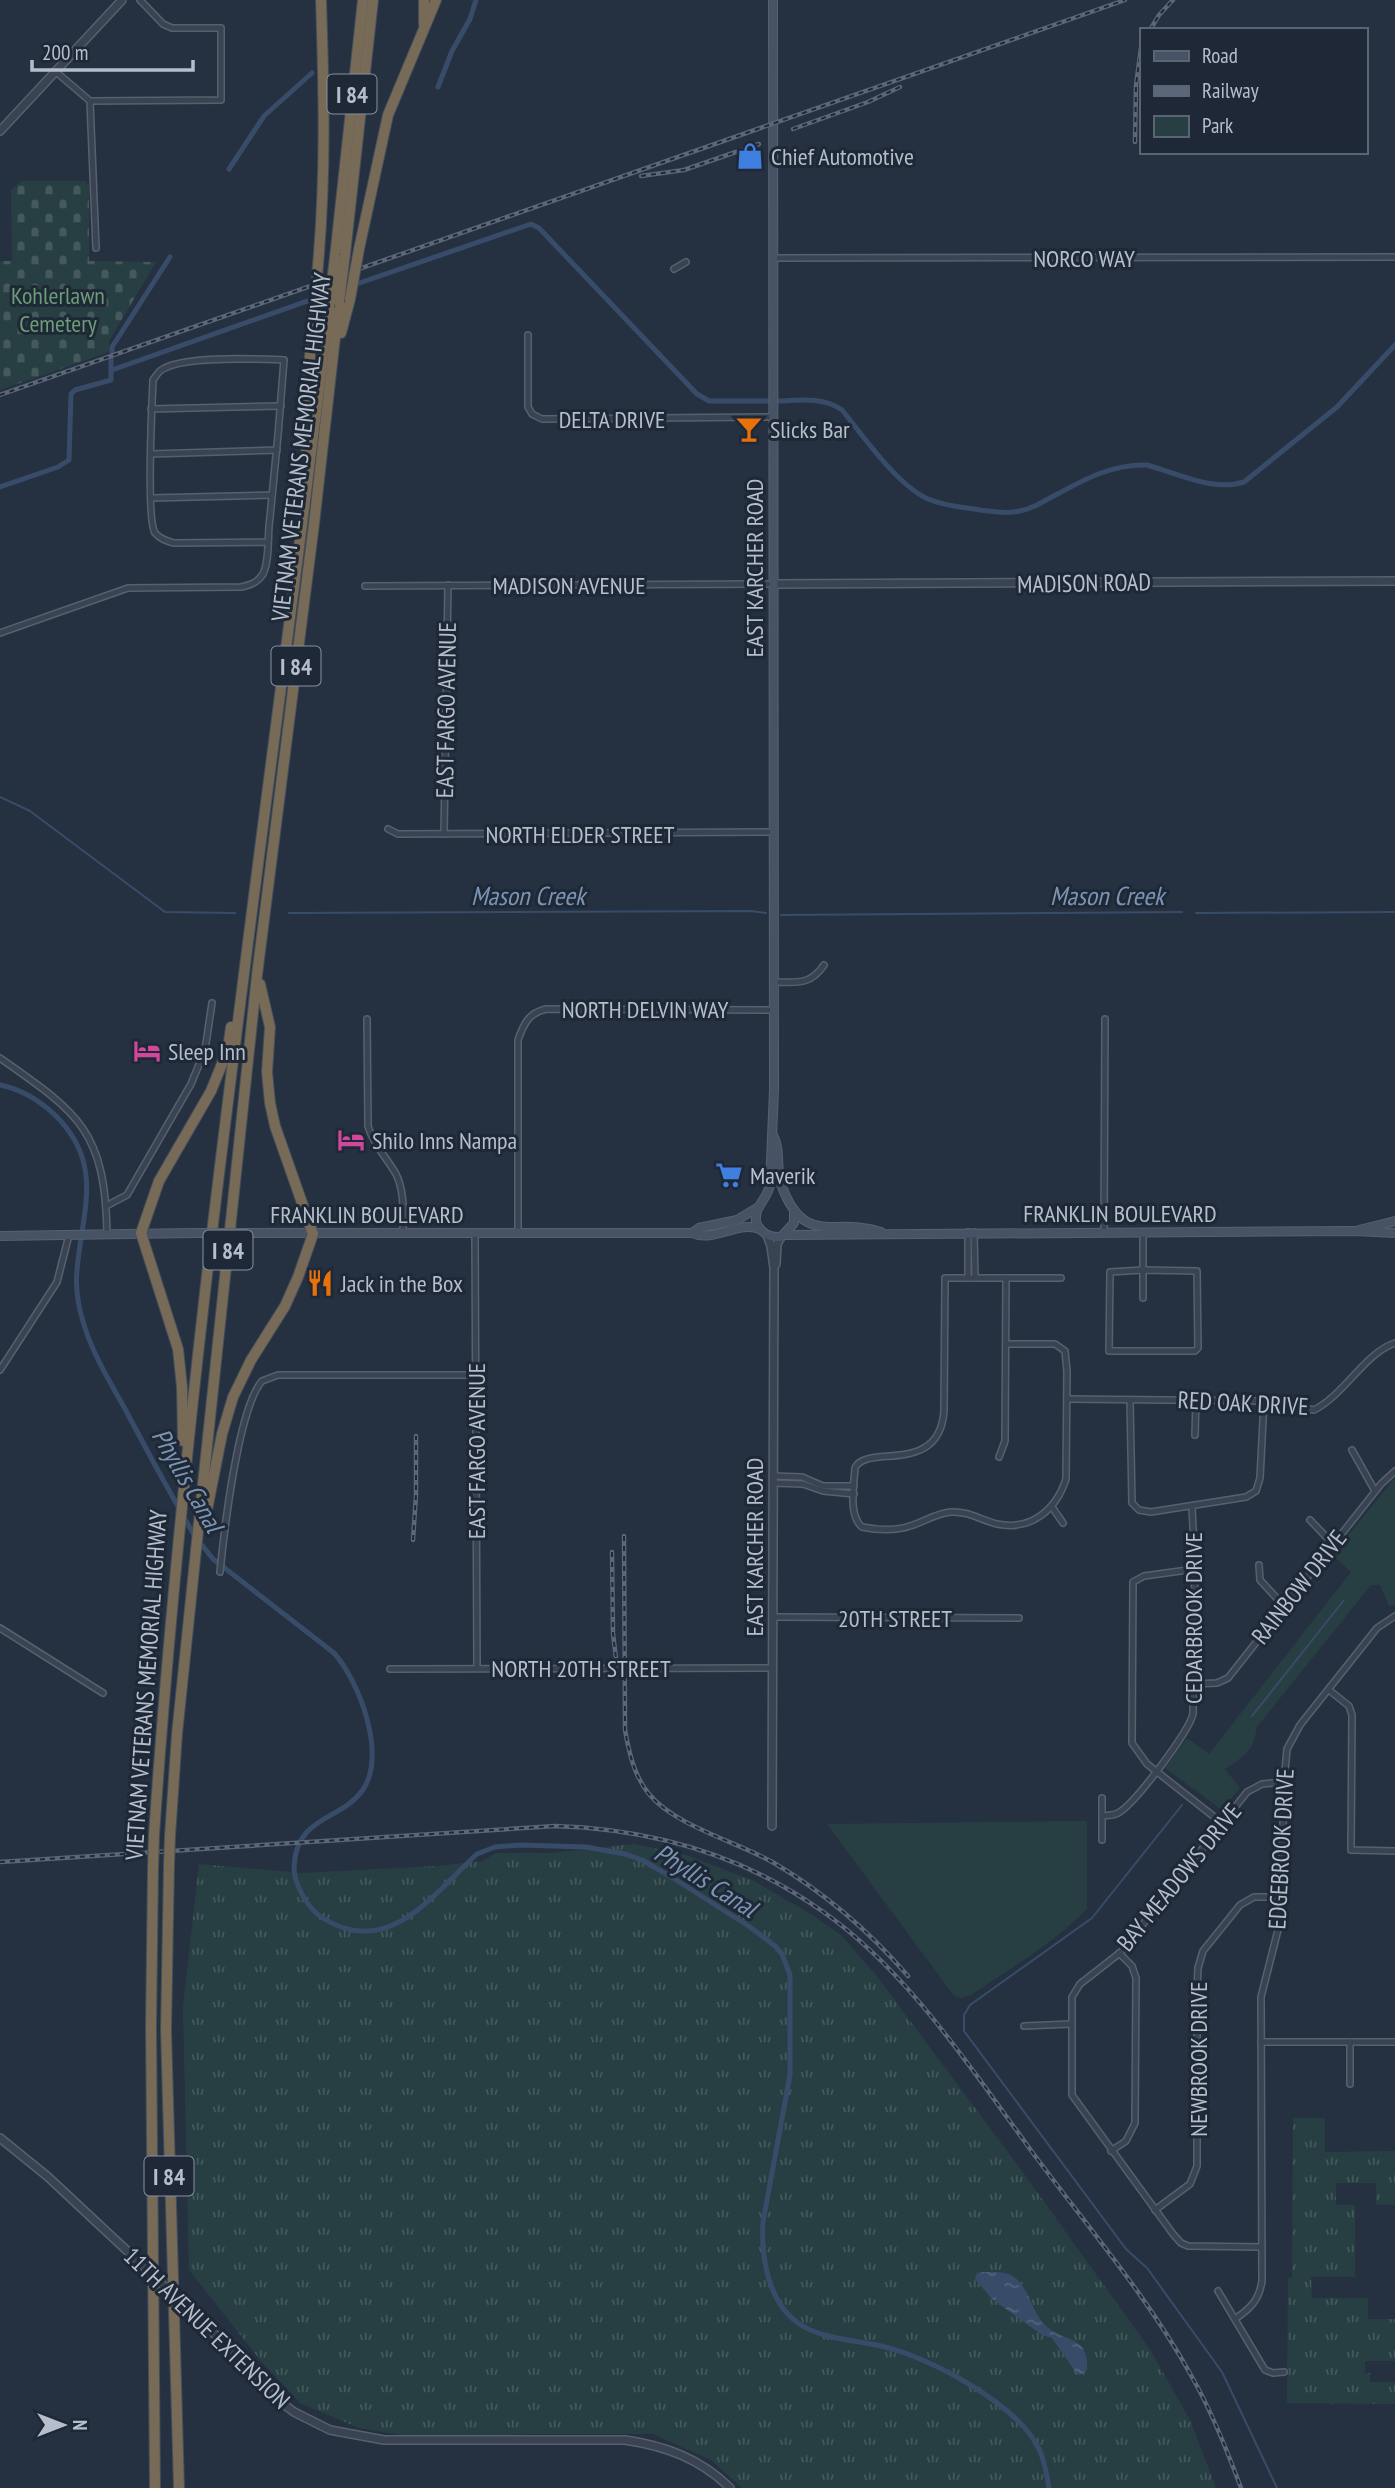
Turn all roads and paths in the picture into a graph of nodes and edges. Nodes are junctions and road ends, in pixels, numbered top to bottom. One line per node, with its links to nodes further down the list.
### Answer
1 (122, 0): 10 (street)
2 (140, 0): 11 (street)
3 (323, 0): 26 (highway, bridge)
4 (363, 0): 14 (highway, I 84)
5 (373, 0): 14 (highway, VIETNAM VETERANS MEMORIAL HIGHWAY / I 84)
6 (424, 0): 9 (highway)
7 (436, 0): 9 (highway)
8 (774, 0): 16 (main road, EAST KARCHER ROAD)
9 (424, 25): 19 (highway, bridge)
10 (55, 71): 11 (street); 12 (street)
11 (90, 101): 13 (street)
12 (0, 131)
13 (96, 248)
14 (340, 256): 19 (highway, VIETNAM VETERANS MEMORIAL HIGHWAY / I 84, bridge); 26 (highway, VIETNAM VETERANS MEMORIAL HIGHWAY / I 84, bridge)
15 (1395, 257): 16 (street, NORCO WAY)
16 (774, 258): 23 (main road, EAST KARCHER ROAD)
17 (686, 262): 18 (street)
18 (674, 269)
19 (345, 301): 40 (highway, VIETNAM VETERANS MEMORIAL HIGHWAY / I 84)
20 (528, 335): 23 (street, DELTA DRIVE)
21 (281, 406): 22 (street); 22 (street); 24 (street)
22 (151, 409): 25 (street)
23 (774, 417): 31 (main road, EAST KARCHER ROAD)
24 (277, 450): 25 (street); 27 (street)
25 (151, 454): 28 (street)
26 (310, 468): 38 (highway, VIETNAM VETERANS MEMORIAL HIGHWAY / I 84)
27 (272, 495): 28 (street); 29 (street)
28 (150, 498): 29 (street)
29 (268, 542): 34 (street)
30 (1395, 580): 31 (street, MADISON ROAD)
31 (774, 584): 32 (street, MADISON AVENUE); 36 (main road, EAST KARCHER ROAD)
32 (448, 585): 33 (street, MADISON AVENUE); 37 (street, EAST FARGO AVENUE)
33 (365, 586)
34 (0, 633)
35 (388, 829): 37 (street, NORTH ELDER STREET)
36 (772, 832): 37 (street, NORTH ELDER STREET); 41 (main road, EAST KARCHER ROAD)
37 (444, 834)
38 (254, 896): 56 (highway); 93 (highway, VIETNAM VETERANS MEMORIAL HIGHWAY / I 84)
39 (824, 965): 41 (street)
40 (257, 975): 63 (highway); 98 (highway, VIETNAM VETERANS MEMORIAL HIGHWAY / I 84)
41 (773, 982): 43 (main road, EAST KARCHER ROAD)
42 (212, 1003): 49 (street)
43 (773, 1010): 47 (main road, EAST KARCHER ROAD); 66 (street, NORTH DELVIN WAY)
44 (367, 1019): 64 (street)
45 (1105, 1019): 59 (street)
46 (0, 1058): 49 (street)
47 (773, 1135): 48 (main road); 50 (main road)
48 (765, 1197): 50 (main road); 51 (main road)
49 (106, 1206): 62 (street)
50 (791, 1206): 58 (main road, FRANKLIN BOULEVARD); 69 (main road)
51 (757, 1208): 54 (main road); 57 (main road, FRANKLIN BOULEVARD)
52 (1395, 1221): 53 (main road, FRANKLIN BOULEVARD)
53 (1356, 1231): 60 (main road, FRANKLIN BOULEVARD); 61 (main road, FRANKLIN BOULEVARD)
54 (764, 1232): 57 (main road, FRANKLIN BOULEVARD); 69 (main road); 70 (street)
55 (971, 1232): 58 (main road, FRANKLIN BOULEVARD); 59 (main road, FRANKLIN BOULEVARD); 72 (street); 73 (street)
56 (141, 1233): 62 (main road, FRANKLIN BOULEVARD); 63 (main road, FRANKLIN BOULEVARD, bridge); 93 (highway)
57 (692, 1233): 66 (main road, FRANKLIN BOULEVARD)
58 (884, 1233): 69 (main road, FRANKLIN BOULEVARD)
59 (1104, 1233): 60 (main road, FRANKLIN BOULEVARD)
60 (1143, 1233): 71 (street)
61 (1395, 1233)
62 (107, 1234): 67 (main road, FRANKLIN BOULEVARD)
63 (313, 1234): 64 (main road, FRANKLIN BOULEVARD); 98 (highway)
64 (403, 1234): 65 (main road, FRANKLIN BOULEVARD)
65 (475, 1234): 66 (main road, FRANKLIN BOULEVARD); 80 (street, EAST FARGO AVENUE)
66 (518, 1234)
67 (74, 1235): 68 (main road, FRANKLIN BOULEVARD); 79 (street)
68 (0, 1236)
69 (783, 1236): 70 (street)
70 (774, 1268): 89 (street, EAST KARCHER ROAD)
71 (1143, 1270): 71 (street); 76 (street)
72 (968, 1278): 73 (street); 90 (street)
73 (975, 1278): 74 (street)
74 (1006, 1278): 75 (street); 78 (street)
75 (1061, 1278)
76 (1143, 1298)
77 (1395, 1343): 84 (street, RED OAK DRIVE)
78 (1006, 1344): 81 (street); 87 (street)
79 (0, 1370)
80 (476, 1374): 102 (street); 108 (street, EAST FARGO AVENUE)
81 (1068, 1399): 82 (street, RED OAK DRIVE); 94 (street)
82 (1130, 1400): 83 (street, RED OAK DRIVE); 95 (street)
83 (1196, 1400): 84 (street, RED OAK DRIVE); 85 (street)
84 (1264, 1401): 95 (street)
85 (1195, 1436)
86 (1352, 1450): 91 (street)
87 (999, 1457)
88 (1395, 1471): 91 (street, RAINBOW DRIVE)
89 (774, 1480): 90 (street); 92 (street); 105 (street, EAST KARCHER ROAD)
90 (854, 1486): 92 (street)
91 (1375, 1491): 99 (street, RAINBOW DRIVE)
92 (854, 1494): 94 (street)
93 (181, 1500): 137 (highway, VIETNAM VETERANS MEMORIAL HIGHWAY / I 84, bridge)
94 (1052, 1507): 97 (street)
95 (1192, 1507): 101 (street, CEDARBROOK DRIVE)
96 (1310, 1520): 99 (street)
97 (1063, 1523)
98 (202, 1528): 138 (highway, VIETNAM VETERANS MEMORIAL HIGHWAY / I 84, bridge)
99 (1333, 1544): 103 (street, RAINBOW DRIVE)
100 (1259, 1565): 103 (street)
101 (1195, 1569): 111 (street, CEDARBROOK DRIVE); 114 (street)
102 (220, 1572)
103 (1283, 1606): 111 (street, RAINBOW DRIVE)
104 (1395, 1616): 112 (street, EDGEBROOK DRIVE)
105 (772, 1617): 106 (street, 20TH STREET); 109 (street, EAST KARCHER ROAD)
106 (1019, 1618)
107 (0, 1628): 113 (street)
108 (477, 1668): 109 (street, NORTH 20TH STREET); 110 (street, NORTH 20TH STREET)
109 (772, 1668): 119 (street, EAST KARCHER ROAD)
110 (390, 1669)
111 (1194, 1684): 114 (street, CEDARBROOK DRIVE)
112 (1329, 1690): 115 (street, EDGEBROOK DRIVE); 121 (street)
113 (103, 1693)
114 (1156, 1772): 117 (street, CEDARBROOK DRIVE); 118 (street)
115 (1283, 1782): 118 (street, BAY MEADOWS DRIVE); 122 (street, EDGEBROOK DRIVE)
116 (1102, 1798): 117 (street)
117 (1102, 1816): 120 (street)
118 (1222, 1823): 123 (street, BAY MEADOWS DRIVE)
119 (772, 1826)
120 (1102, 1840)
121 (1395, 1851)
122 (1283, 1897): 126 (street, EDGEBROOK DRIVE); 132 (street, NEWBROOK DRIVE)
123 (1119, 1954): 124 (street, BAY MEADOWS DRIVE); 131 (street)
124 (1072, 2024): 125 (street); 131 (street, BAY MEADOWS DRIVE)
125 (1024, 2026)
126 (1261, 2042): 127 (street); 133 (street, EDGEBROOK DRIVE)
127 (1350, 2042): 128 (street); 129 (street)
128 (1395, 2042)
129 (1350, 2084)
130 (0, 2138): 139 (street, 11TH AVENUE EXTENSION, bridge)
131 (1111, 2151): 132 (street, BAY MEADOWS DRIVE)
132 (1155, 2210): 133 (street, BAY MEADOWS DRIVE)
133 (1262, 2247): 135 (street, EDGEBROOK DRIVE)
134 (1218, 2291): 135 (street)
135 (1235, 2319): 136 (street)
136 (1284, 2372)
137 (155, 2488)
138 (179, 2488)
139 (730, 2488)

